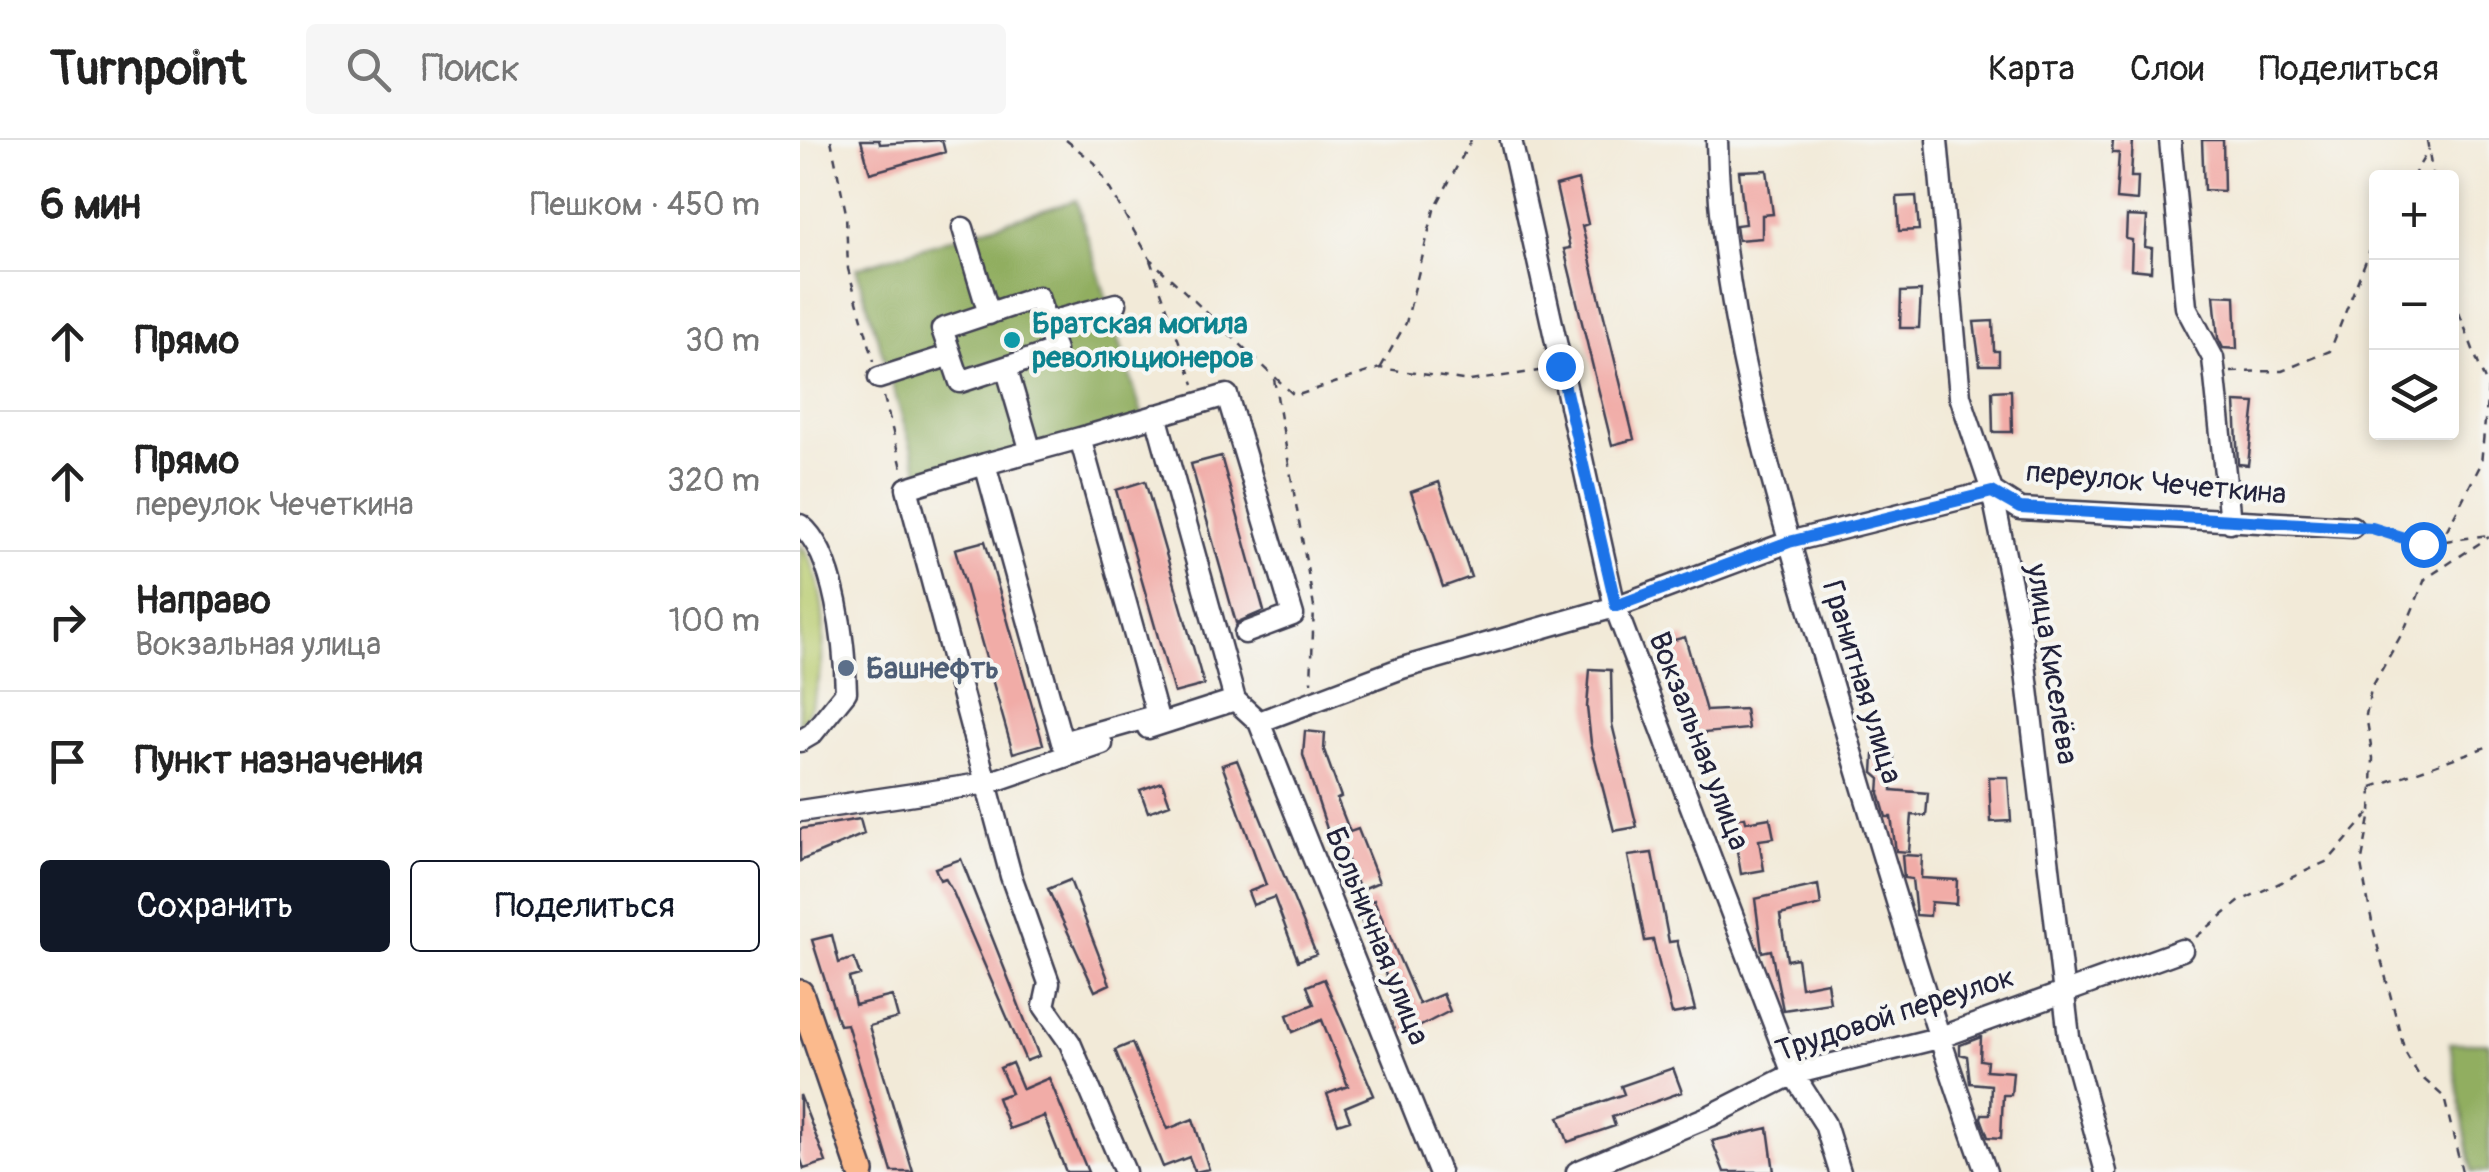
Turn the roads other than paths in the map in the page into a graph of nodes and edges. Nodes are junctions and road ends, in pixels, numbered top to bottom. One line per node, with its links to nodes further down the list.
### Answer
1 (1511, 140): 21 (street, Вокзальная улица)
2 (1717, 140): 20 (street, Гранитная улица)
3 (1937, 140): 16 (street, улица Киселёва)
4 (2170, 140): 17 (street)
5 (964, 228): 7 (street)
6 (1116, 304): 8 (street)
7 (989, 314): 8 (street); 9 (street)
8 (1046, 323): 10 (street)
9 (951, 355): 10 (street); 11 (street)
10 (1006, 367): 14 (street)
11 (879, 378)
12 (1156, 416): 13 (street); 22 (street); 23 (street)
13 (1080, 438): 14 (street); 15 (street)
14 (1032, 452): 15 (street)
15 (985, 464): 26 (street)
16 (1992, 492): 17 (street, переулок Чечеткина); 20 (street, переулок Чечеткина); 29 (street, улица Киселёва)
17 (2230, 522): 19 (street, переулок Чечеткина)
18 (800, 525): 25 (street)
19 (2352, 528)
20 (1789, 542): 21 (street, переулок Чечеткина); 31 (street, Гранитная улица)
21 (1616, 606): 24 (street, переулок Чечеткина); 32 (street, Вокзальная улица)
22 (1245, 633)
23 (1235, 700): 24 (street); 26 (street)
24 (1260, 722): 35 (street, Больничная улица)
25 (800, 741)
26 (988, 783): 27 (street); 34 (street)
27 (800, 811)
28 (2182, 950): 29 (street, Трудовой переулок)
29 (2066, 989): 31 (street, Трудовой переулок); 39 (street, улица Киселёва)
30 (800, 993): 33 (main road)
31 (1938, 1038): 32 (street, Трудовой переулок); 38 (street, Гранитная улица)
32 (1793, 1074): 36 (street, Трудовой переулок); 37 (street, Вокзальная улица)
33 (861, 1172)
34 (1125, 1172)
35 (1438, 1172)
36 (1576, 1172)
37 (1840, 1172)
38 (1986, 1172)
39 (2106, 1172)

